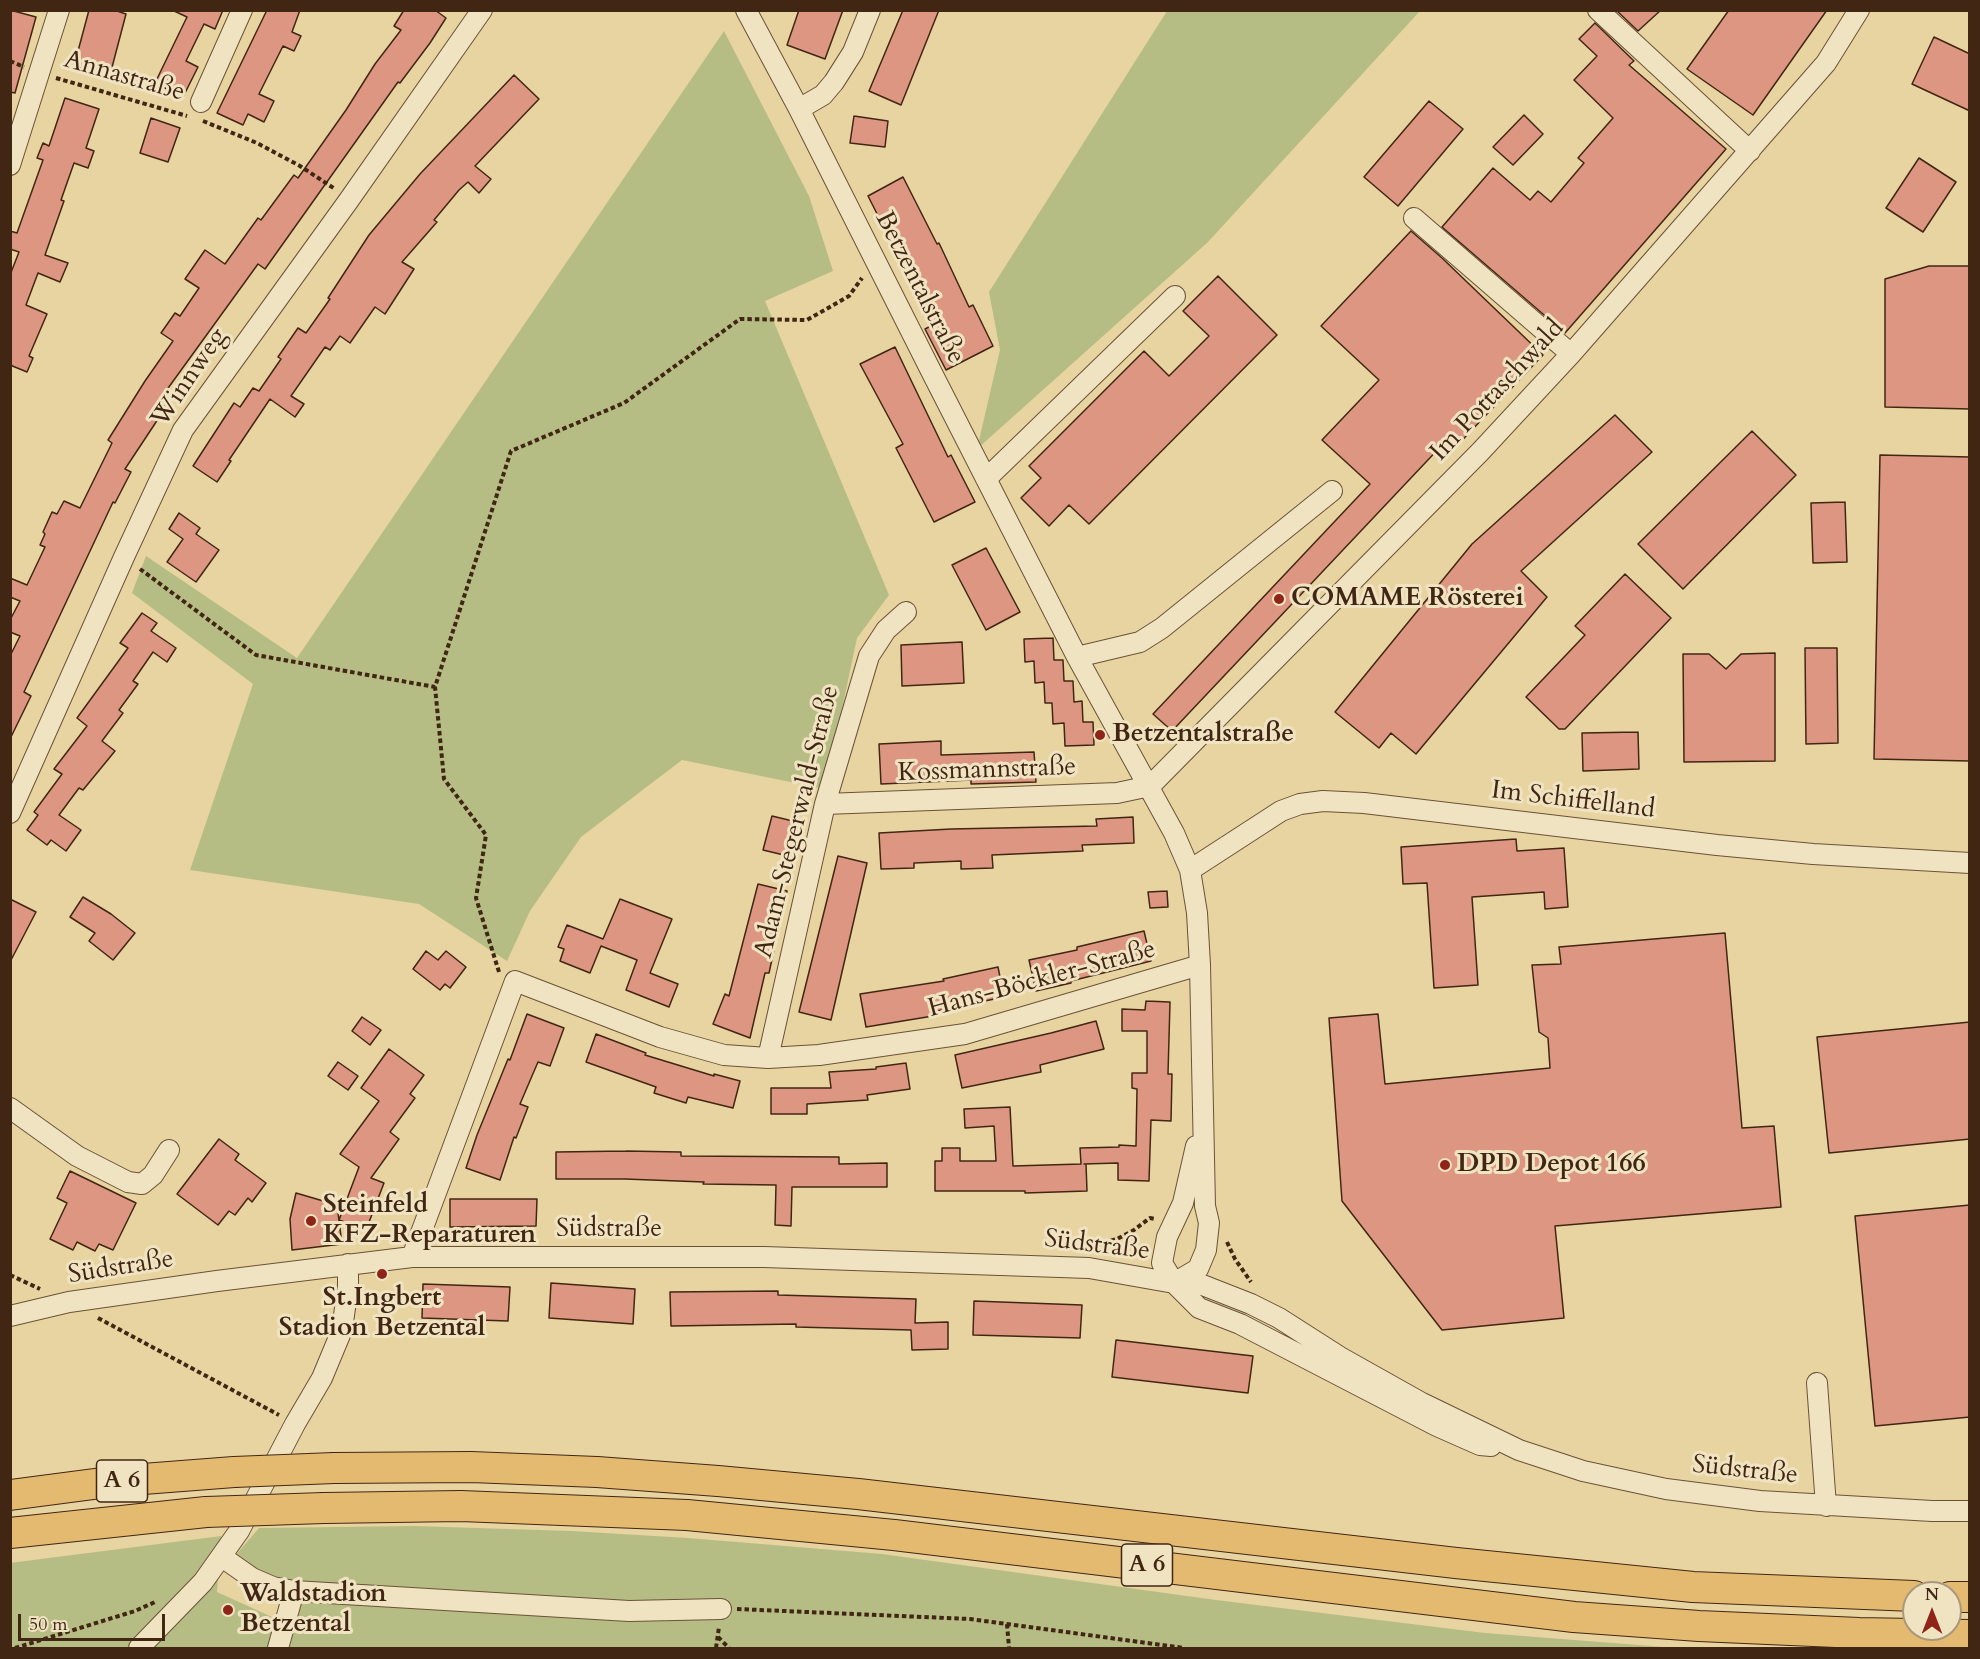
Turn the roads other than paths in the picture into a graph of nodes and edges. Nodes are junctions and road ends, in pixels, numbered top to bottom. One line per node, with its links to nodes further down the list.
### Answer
1 (60, 10): 11 (street)
2 (242, 10): 9 (street)
3 (482, 10): 21 (street, Winnweg)
4 (746, 10): 8 (street, Betzentalstraße)
5 (870, 10): 8 (street)
6 (1598, 10): 10 (street)
7 (1859, 10): 10 (street, Im Pottaschwald)
8 (800, 109): 15 (street, Betzentalstraße)
9 (198, 110)
10 (1750, 151): 14 (street, Im Pottaschwald)
11 (10, 165)
12 (1414, 218): 14 (street)
13 (1175, 296): 15 (street)
14 (1571, 354): 19 (street, Im Pottaschwald)
15 (986, 479): 18 (street, Betzentalstraße)
16 (1332, 491): 18 (street)
17 (906, 612): 20 (street, Adam-Stegerwald-Straße)
18 (1077, 657): 19 (street, Betzentalstraße)
19 (1150, 786): 20 (street, Kossmannstraße); 23 (street, Betzentalstraße)
20 (825, 804): 25 (street, Adam-Stegerwald-Straße)
21 (10, 813)
22 (1970, 863): 23 (street, Im Schiffelland)
23 (1190, 870): 24 (street, Betzentalstraße)
24 (1200, 965): 25 (street, Hans-Böckler-Straße); 27 (street, Betzentalstraße)
25 (768, 1058): 29 (street, Hans-Böckler-Straße)
26 (10, 1108): 28 (street)
27 (1203, 1114): 31 (street); 31 (street)
28 (169, 1150)
29 (412, 1257): 30 (street, Südstraße); 31 (street, Südstraße)
30 (348, 1263): 32 (street, Südstraße); 38 (street)
31 (1174, 1284): 35 (street, Südstraße)
32 (10, 1316)
33 (1817, 1383): 35 (street)
34 (10, 1495): 40 (highway, A 6, bridge)
35 (1826, 1506): 36 (street, Südstraße)
36 (1970, 1512)
37 (10, 1533): 42 (highway, A 6, bridge)
38 (222, 1557): 39 (street); 43 (street)
39 (294, 1591): 41 (street); 44 (street)
40 (1902, 1596)
41 (721, 1609)
42 (1970, 1635)
43 (139, 1648)
44 (278, 1648)

